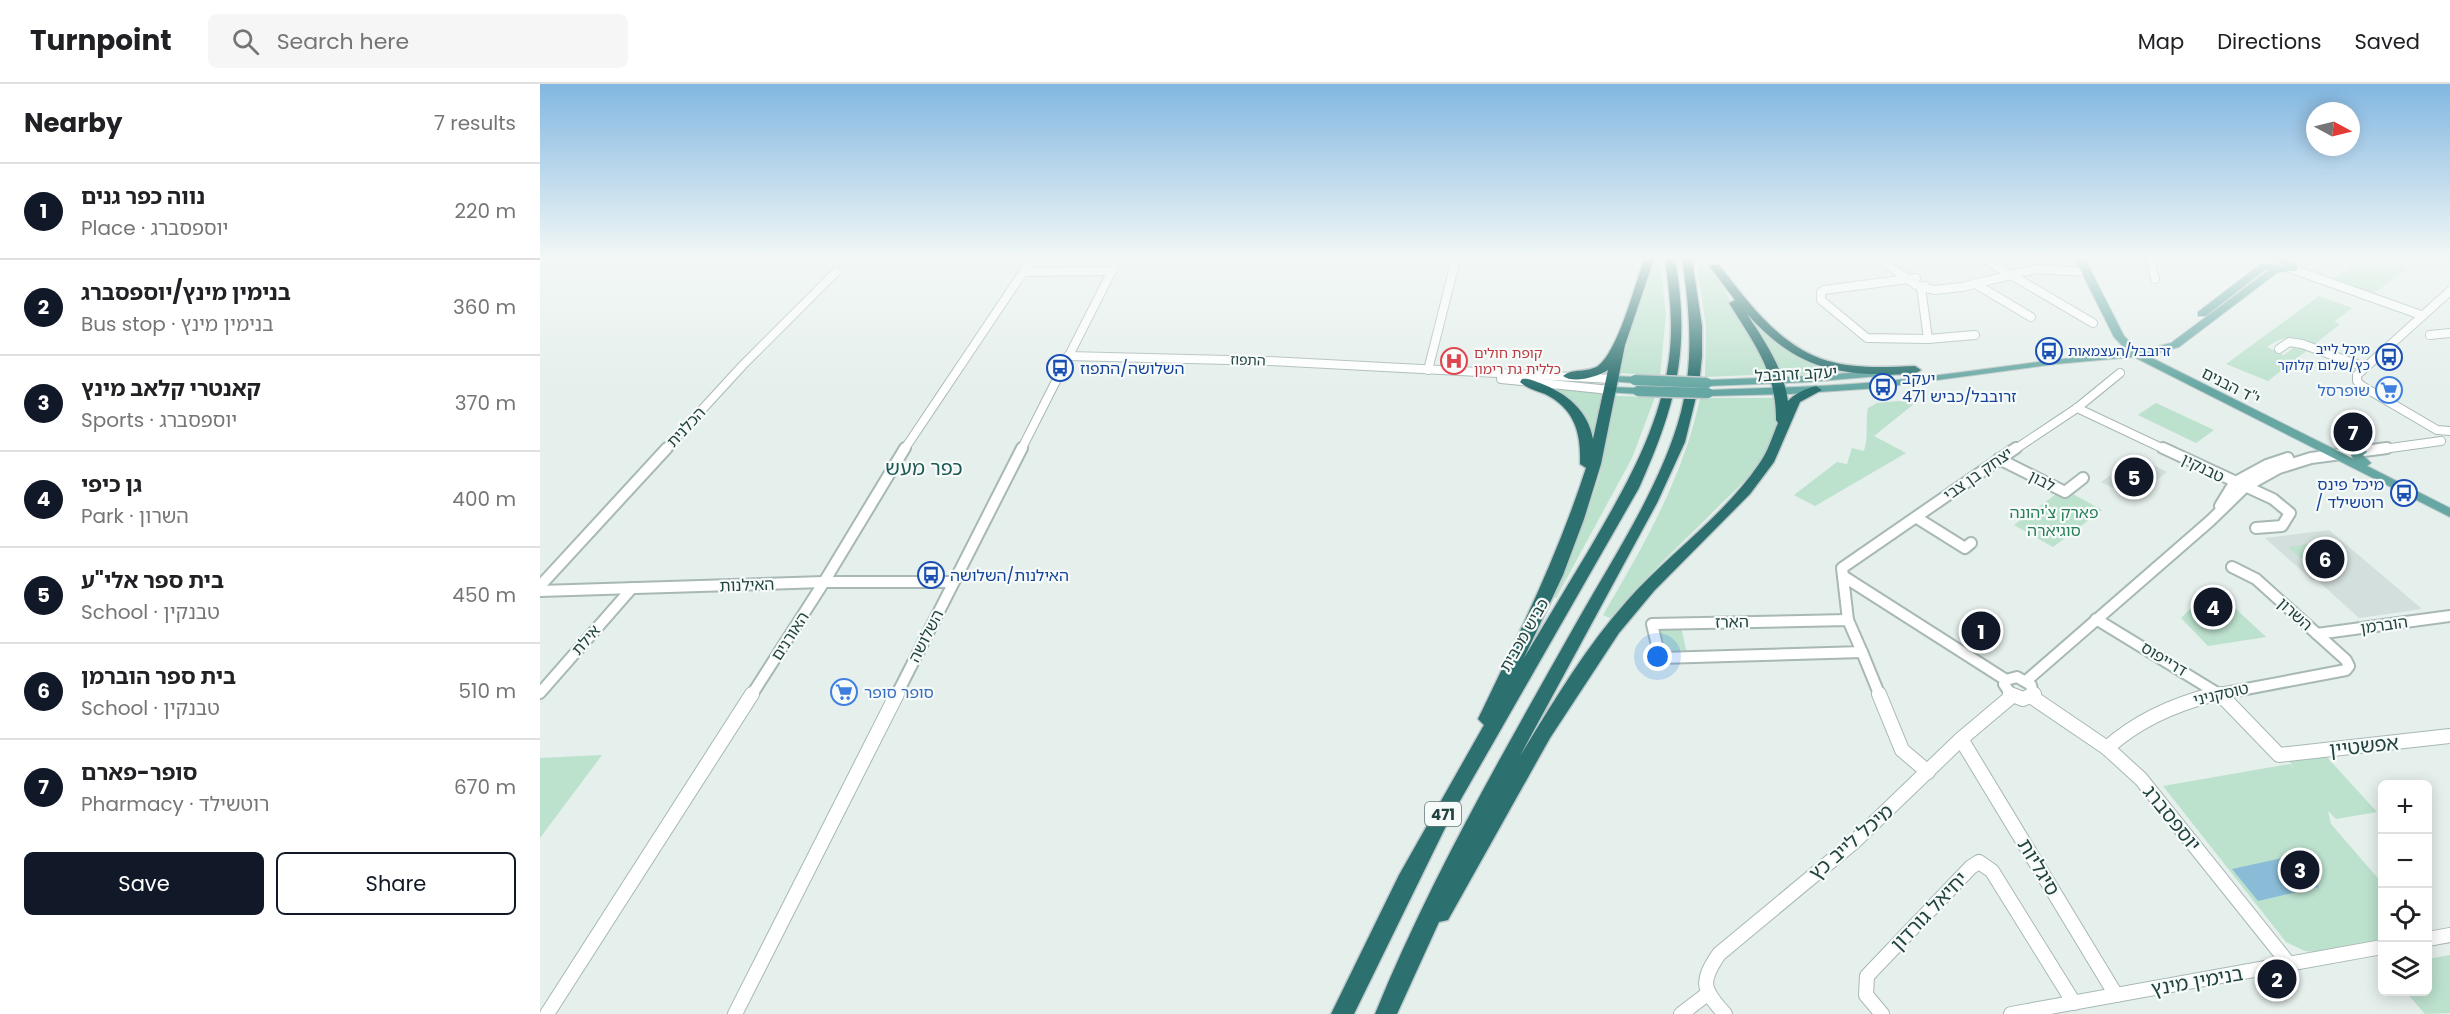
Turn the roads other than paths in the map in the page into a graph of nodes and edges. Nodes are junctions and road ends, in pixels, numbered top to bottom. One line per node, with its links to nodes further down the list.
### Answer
1 (806, 302): 68 (street, הכלנית)
2 (1003, 302): 66 (street, האורנים)
3 (1095, 302): 33 (street, השלושה)
4 (1445, 302): 36 (street)
5 (1634, 302): 31 (highway)
6 (1676, 302): 88 (highway, כביש מכבית / 471)
7 (1695, 302): 96 (highway, 471)
8 (1736, 302): 43 (highway)
9 (1745, 302): 37 (highway)
10 (1824, 302): 27 (street)
11 (1923, 302): 27 (street)
12 (2007, 302): 20 (street)
13 (2059, 302): 22 (street)
14 (2103, 302): 21 (main road)
15 (2216, 302): 29 (main road)
16 (2233, 302): 30 (main road)
17 (2388, 302): 19 (street)
18 (2436, 302): 19 (street)
19 (2421, 315): 35 (street)
20 (2031, 317)
21 (2112, 319): 23 (main road); 29 (main road)
22 (2094, 323)
23 (2117, 333): 29 (main road); 32 (main road)
24 (2450, 333): 26 (street)
25 (1976, 335): 27 (street)
26 (2430, 335)
27 (1928, 339)
28 (2279, 349): 35 (street)
29 (2138, 350): 30 (main road); 32 (main road, יעקב זרובבל); 34 (main road, י''ד הבנים)
30 (2164, 350): 34 (main road)
31 (1617, 352): 40 (highway); 42 (highway)
32 (2109, 352): 34 (main road); 37 (main road, יעקב זרובבל); 44 (main road, יעקב זרובבל)
33 (1068, 356): 36 (street, התפוז); 67 (street, השלושה)
34 (2164, 366): 47 (main road, י''ד הבנים); 50 (main road, י''ד הבנים)
35 (2364, 368): 49 (street)
36 (1428, 369): 38 (street, יעקב זרובבל)
37 (1915, 370): 43 (main road, יעקב זרובבל)
38 (1456, 371): 40 (street, יעקב זרובבל); 41 (street, יעקב זרובבל)
39 (2120, 373): 45 (street, יצחק בן צבי)
40 (1569, 376): 42 (street, יעקב זרובבל)
41 (1526, 382): 42 (street, יעקב זרובבל); 57 (highway)
42 (1611, 385): 43 (main road, יעקב זרובבל, bridge); 57 (highway)
43 (1781, 386): 44 (main road, יעקב זרובבל); 48 (highway)
44 (1815, 390): 48 (highway)
45 (2077, 408): 53 (street, יצחק בן צבי); 55 (street, טבנקין)
46 (2450, 431): 49 (street)
47 (2287, 432): 50 (main road, י''ד הבנים); 51 (main road)
48 (1780, 434): 96 (highway)
49 (2441, 438): 50 (street); 52 (street)
50 (2333, 452): 51 (street); 52 (main road); 56 (street); 59 (main road)
51 (2301, 453): 55 (street)
52 (2363, 457): 58 (main road)
53 (1999, 459): 54 (street, לבון); 60 (street, יצחק בן צבי)
54 (2083, 478)
55 (2234, 483): 56 (street, טבנקין); 61 (street)
56 (2245, 488): 61 (street); 62 (street, טבנקין)
57 (1584, 496): 88 (highway)
58 (2450, 505)
59 (2450, 513)
60 (1917, 518): 63 (street); 65 (street, יצחק בן צבי)
61 (2210, 521): 72 (street)
62 (2256, 528)
63 (1971, 543)
64 (2232, 567): 74 (street, השרון)
65 (1843, 576): 73 (street); 77 (street)
66 (824, 582): 67 (street, האילנות); 69 (street, האילנות); 97 (street, האורנים)
67 (953, 582): 98 (street, השלושה)
68 (540, 586)
69 (632, 588): 70 (street, האילנות); 79 (street, אילת)
70 (540, 591)
71 (2450, 616): 74 (street, הוברמן)
72 (2096, 619): 78 (street); 80 (street, דרייפוס)
73 (1848, 620): 75 (street); 75 (street, הארז)
74 (2317, 634): 76 (street, השרון)
75 (1862, 652): 87 (street)
76 (2346, 670): 80 (street, טוסקניני)
77 (2006, 680): 78 (street); 81 (street)
78 (2026, 681): 82 (street)
79 (540, 693)
80 (2219, 693): 85 (street, טוסקניני); 86 (street, דרייפוס)
81 (2012, 696): 82 (street); 84 (street, מיכל לייב כץ)
82 (2032, 697): 85 (street, יוספסברג)
83 (2450, 736): 86 (street, אפשטיין)
84 (1960, 739): 87 (street, מיכל לייב כץ); 94 (street, סיגליות)
85 (2107, 748): 92 (street, יוספסברג)
86 (2279, 755)
87 (1928, 772): 93 (street, מיכל לייב כץ)
88 (1442, 814): 99 (highway, כביש מכבית / 471)
89 (2450, 935): 90 (street)
90 (2432, 938)
91 (2378, 948): 92 (street, בנימין מינץ)
92 (2289, 964): 94 (street, בנימין מינץ)
93 (1707, 995): 100 (street); 101 (street)
94 (2116, 995): 95 (street, בנימין מינץ)
95 (2074, 1003): 102 (street, יחיאל גורדון); 103 (street, בנימין מינץ)
96 (1389, 1005)
97 (547, 1014)
98 (735, 1014)
99 (1342, 1014)
100 (1681, 1014)
101 (1725, 1014)
102 (1882, 1014)
103 (2011, 1014)

